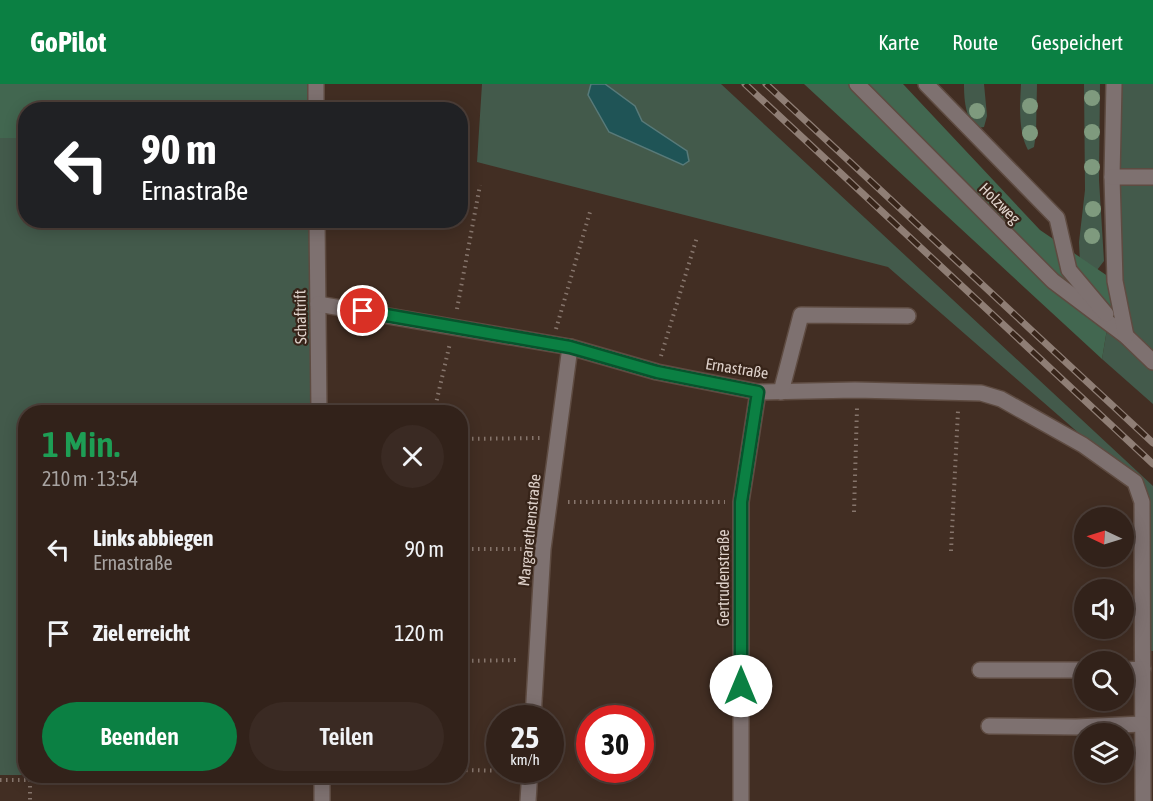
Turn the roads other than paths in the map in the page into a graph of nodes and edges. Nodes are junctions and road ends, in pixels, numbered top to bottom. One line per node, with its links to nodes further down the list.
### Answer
1 (316, 84): 5 (street)
2 (857, 84): 11 (street, Holzweg)
3 (926, 84): 11 (street)
4 (1114, 84): 6 (street)
5 (316, 102)
6 (1112, 177): 7 (street); 11 (street)
7 (1153, 177)
8 (317, 228): 9 (street, Schaftrift)
9 (318, 303): 12 (street, Ernastraße); 16 (street, Schaftrift)
10 (908, 316): 15 (street)
11 (1126, 336): 13 (street, Holzweg)
12 (570, 347): 14 (street, Ernastraße); 21 (street, Margarethenstraße)
13 (1153, 362)
14 (758, 392): 15 (street, Ernastraße); 28 (street, Gertrudenstraße)
15 (781, 392): 18 (street, Ernastraße)
16 (319, 405)
17 (1134, 669): 18 (street)
18 (1143, 669): 22 (street)
19 (980, 670): 20 (street)
20 (1074, 670)
21 (534, 705)
22 (1143, 724): 23 (street); 29 (street)
23 (989, 726)
24 (322, 783): 26 (street)
25 (529, 783): 27 (street)
26 (322, 801)
27 (528, 801)
28 (741, 801)
29 (1143, 801)

